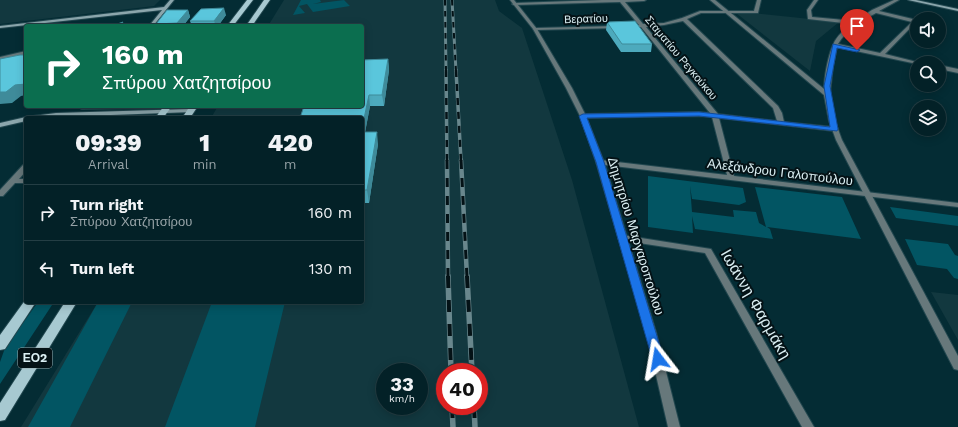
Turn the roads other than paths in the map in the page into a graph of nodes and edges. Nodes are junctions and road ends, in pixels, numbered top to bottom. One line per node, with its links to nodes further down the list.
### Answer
1 (172, 0): 12 (main road)
2 (250, 0): 21 (main road)
3 (267, 0): 22 (main road)
4 (621, 0): 5 (street); 11 (street); 23 (street, Σταματίου Ρεγκούκου)
5 (644, 0)
6 (712, 0): 14 (street)
7 (759, 0): 14 (street, Βερατίου)
8 (816, 0): 17 (street)
9 (897, 0): 15 (street)
10 (910, 0): 13 (main road)
11 (513, 2): 25 (street, Δημητρίου Μαργαροπούλου)
12 (166, 8): 19 (main road); 20 (main road)
13 (958, 10)
14 (725, 11): 16 (street, Βερατίου); 33 (street)
15 (874, 11): 17 (street); 28 (street)
16 (684, 19): 23 (street, Βερατίου); 41 (street)
17 (857, 23): 26 (street)
18 (24, 24): 24 (main road)
19 (26, 24)
20 (153, 24)
21 (232, 24)
22 (250, 24)
23 (641, 26): 25 (street, Βερατίου); 37 (street, Σταματίου Ρεγκούκου)
24 (0, 27)
25 (535, 29): 39 (street, Δημητρίου Μαργαροπούλου)
26 (835, 45): 28 (street); 33 (street)
27 (24, 53): 29 (street)
28 (881, 55): 30 (street)
29 (0, 59)
30 (910, 61)
31 (946, 68): 32 (street)
32 (958, 71)
33 (827, 94): 43 (street)
34 (82, 108): 38 (main road)
35 (164, 110): 36 (main road); 38 (main road)
36 (190, 112)
37 (715, 115): 39 (street); 41 (street); 46 (street, Σταματίου Ρεγκούκου)
38 (74, 116)
39 (583, 116): 44 (street, Δημητρίου Μαργαροπούλου)
40 (24, 119): 42 (main road)
41 (781, 123): 43 (street)
42 (0, 125)
43 (834, 129): 50 (street)
44 (600, 162): 46 (street, Αλεξάνδρου Γαλοπούλου); 52 (street, Δημητρίου Μαργαροπούλου)
45 (24, 169): 48 (street)
46 (731, 178): 50 (street, Αλεξάνδρου Γαλοπούλου)
47 (24, 181): 48 (street)
48 (13, 182): 49 (street)
49 (0, 194)
50 (867, 194): 51 (street, Αλεξάνδρου Γαλοπούλου); 56 (street)
51 (958, 205)
52 (622, 238): 58 (street, Δημητρίου Μαργαροπούλου); 59 (street, Ιωάννη Φαρμάκη)
53 (29, 304): 55 (main road, ΕΟ2)
54 (70, 304): 57 (main road, ΕΟ2)
55 (0, 345)
56 (958, 366)
57 (0, 415)
58 (674, 427)
59 (808, 427)

